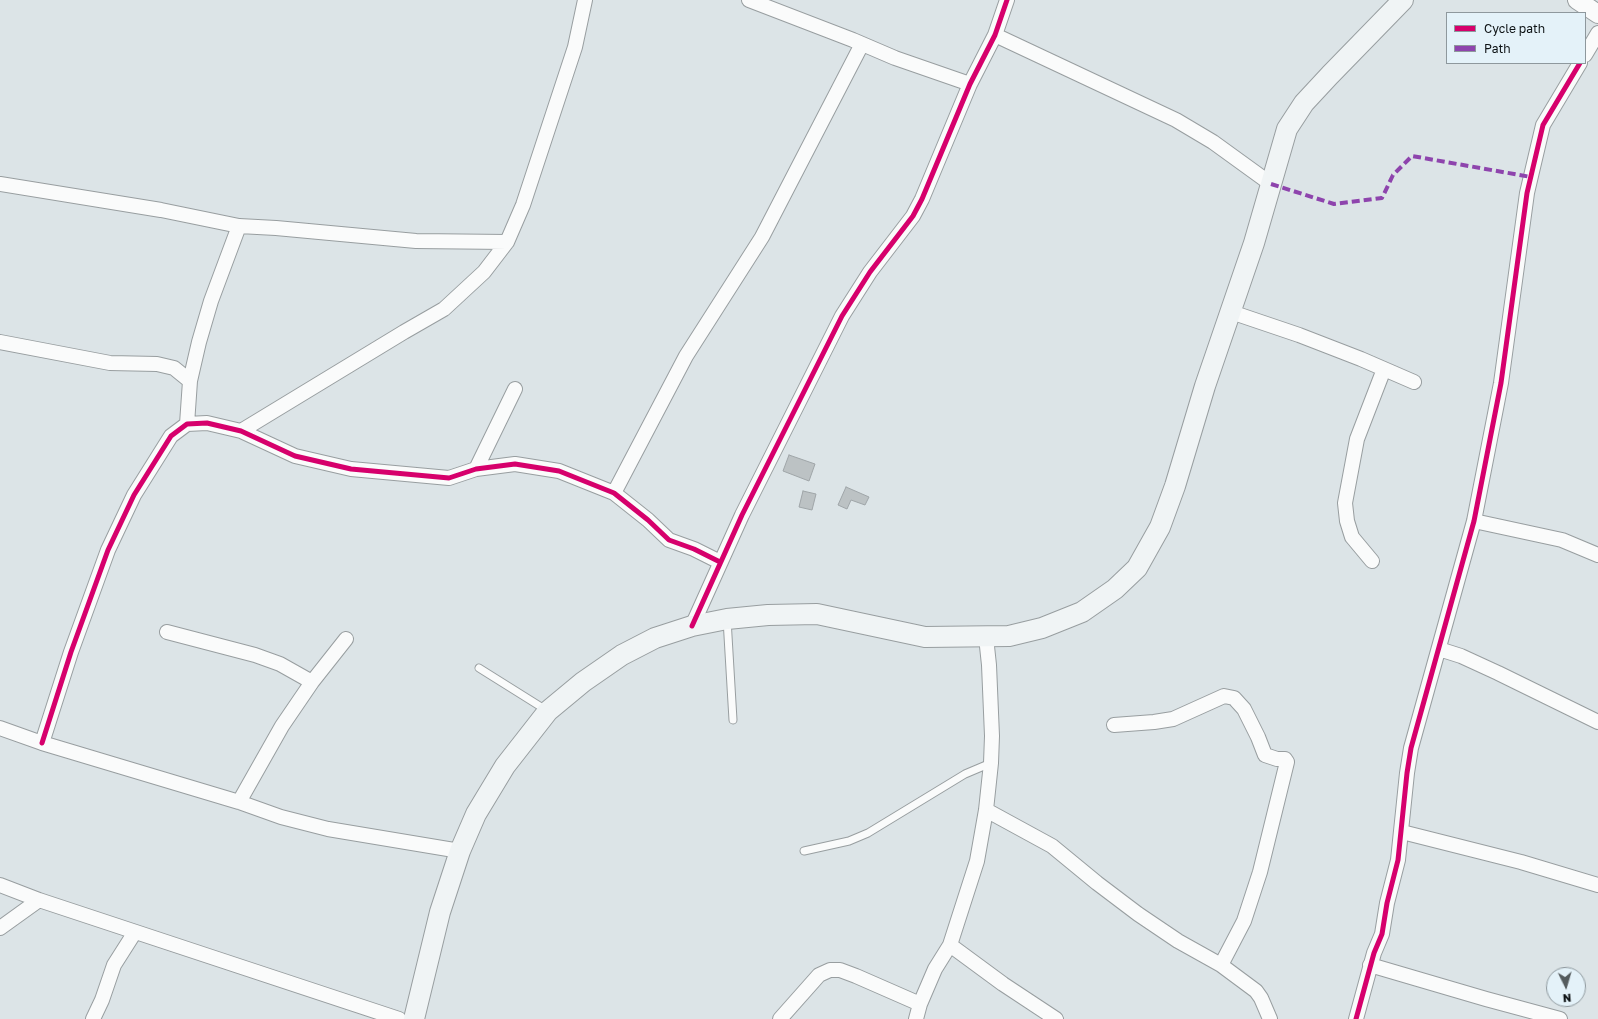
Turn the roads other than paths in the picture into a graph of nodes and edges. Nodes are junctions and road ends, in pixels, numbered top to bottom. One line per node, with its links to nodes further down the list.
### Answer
1 (585, 0): 16 (street)
2 (749, 0): 9 (street)
3 (1007, 0): 8 (street)
4 (1403, 0): 14 (main road)
5 (1577, 0): 6 (street)
6 (1598, 14)
7 (1598, 33): 10 (street)
8 (995, 35): 12 (street); 14 (street)
9 (862, 44): 12 (street); 26 (street)
10 (1586, 53)
11 (1579, 64): 27 (street)
12 (970, 84): 30 (street)
13 (0, 184): 15 (street)
14 (1271, 184): 17 (main road)
15 (239, 226): 16 (street); 20 (street)
16 (507, 242): 24 (street)
17 (1231, 312): 19 (street); 34 (main road)
18 (0, 342): 20 (street)
19 (1384, 369): 21 (street); 29 (street)
20 (190, 381): 23 (street)
21 (1414, 382)
22 (515, 389): 25 (street)
23 (187, 424): 24 (street); 44 (street)
24 (242, 431): 25 (street)
25 (476, 469): 26 (street)
26 (614, 492): 30 (street)
27 (1474, 521): 28 (street); 36 (street)
28 (1598, 555)
29 (1372, 561)
30 (720, 562): 32 (street)
31 (727, 619): 32 (main road); 34 (main road); 40 (lane)
32 (692, 626): 39 (main road)
33 (167, 632): 38 (street)
34 (986, 637): 45 (street)
35 (346, 639): 38 (street)
36 (1439, 648): 41 (street); 48 (street)
37 (479, 668): 39 (lane)
38 (312, 682): 46 (street)
39 (548, 711): 49 (main road)
40 (733, 720)
41 (1598, 722)
42 (1114, 725): 57 (street)
43 (0, 728): 44 (street)
44 (42, 743): 46 (street)
45 (991, 763): 47 (street); 50 (lane)
46 (239, 802): 49 (street)
47 (986, 810): 56 (street); 57 (street)
48 (1402, 832): 52 (street); 58 (street)
49 (460, 851): 62 (main road)
50 (804, 851)
51 (0, 885): 53 (street)
52 (1598, 885)
53 (39, 900): 54 (street); 55 (street)
54 (0, 928)
55 (135, 932): 60 (street); 61 (street)
56 (950, 945): 59 (street); 65 (street)
57 (1221, 965): 66 (street)
58 (1370, 965): 67 (street); 68 (street)
59 (920, 1004): 63 (street); 64 (street)
60 (93, 1019)
61 (399, 1019)
62 (414, 1019)
63 (780, 1019)
64 (916, 1019)
65 (1056, 1019)
66 (1270, 1019)
67 (1356, 1019)
68 (1560, 1019)

